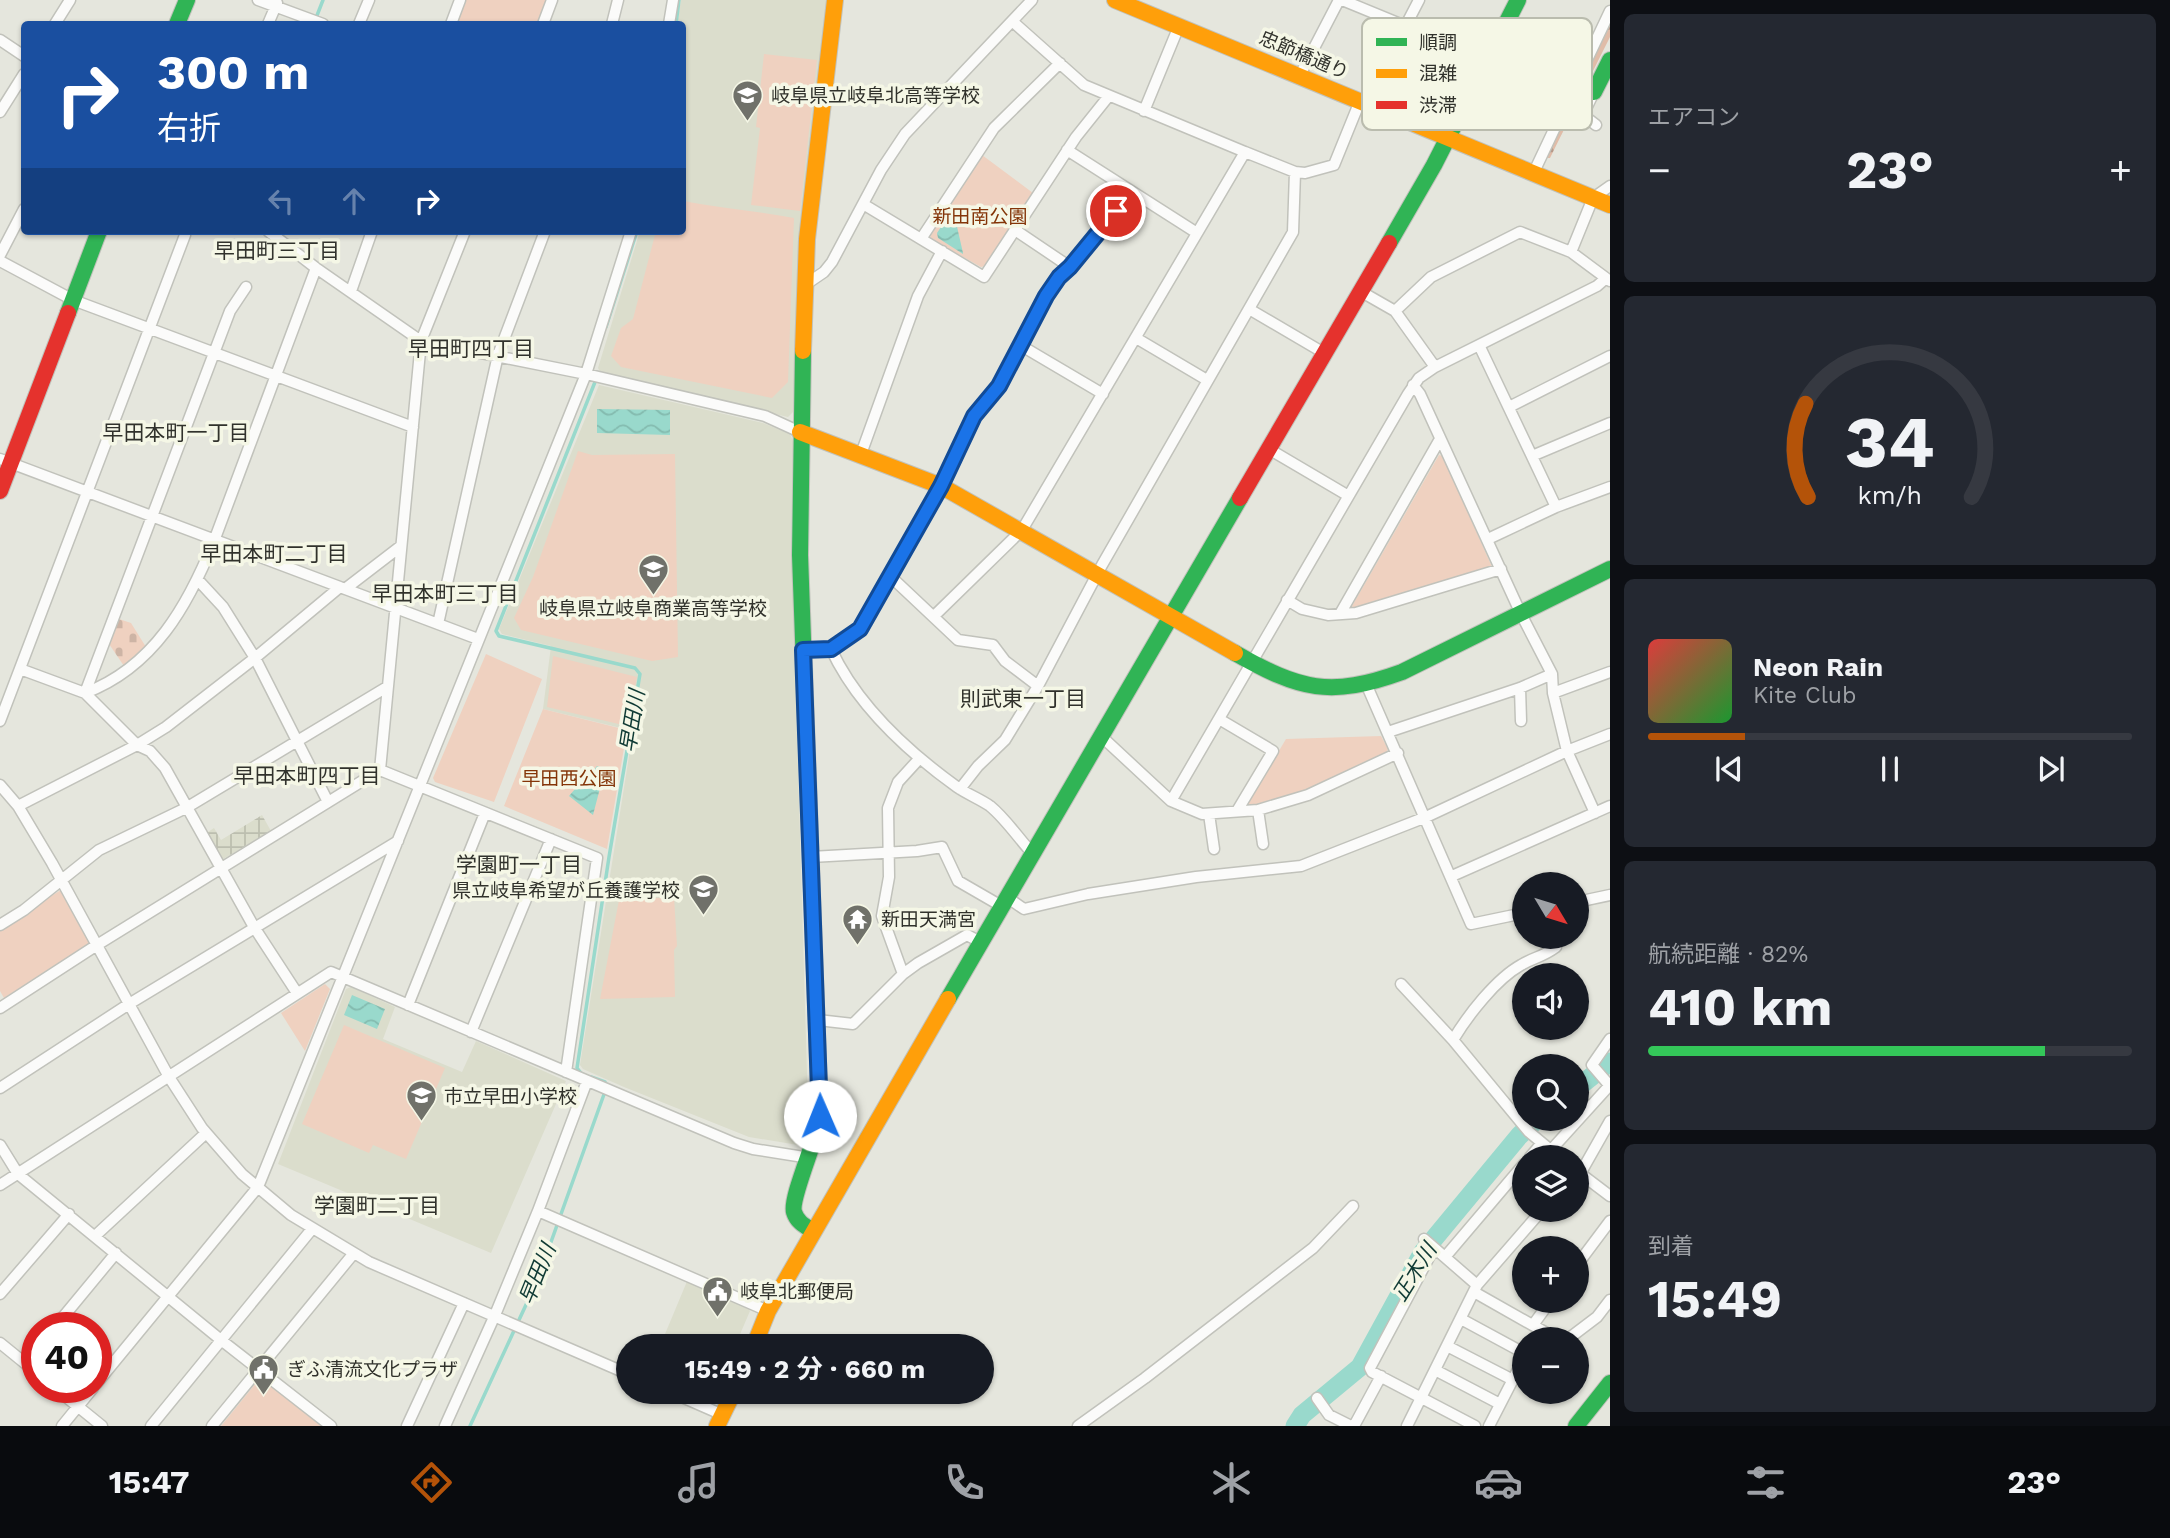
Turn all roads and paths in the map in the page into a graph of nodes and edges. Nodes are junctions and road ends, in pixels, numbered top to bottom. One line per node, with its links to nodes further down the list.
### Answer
1 (70, 0): 20 (street)
2 (187, 0): 21 (street)
3 (258, 0): 15 (street)
4 (369, 0): 24 (street)
5 (460, 0): 25 (street)
6 (552, 0): 26 (street)
7 (618, 0): 27 (street)
8 (673, 0): 28 (street)
9 (835, 0): 77 (street)
10 (1032, 0): 29 (street)
11 (1115, 0): 30 (street, 忠節橋通り)
12 (1340, 0): 17 (street); 36 (street)
13 (1419, 0): 18 (street)
14 (1518, 0): 19 (street)
15 (277, 3): 22 (street); 23 (street)
16 (1610, 12): 32 (street)
17 (1388, 18)
18 (1410, 18)
19 (1509, 18)
20 (57, 21)
21 (178, 21)
22 (269, 21)
23 (316, 21)
24 (360, 21)
25 (452, 21)
26 (544, 21)
27 (613, 21)
28 (670, 21)
29 (1012, 21): 35 (street); 57 (street)
30 (1179, 26): 36 (street, 忠節橋通り); 42 (street)
31 (0, 40): 33 (street)
32 (1592, 50)
33 (21, 54)
34 (1610, 60): 38 (street)
35 (1060, 63): 39 (street); 69 (street)
36 (1300, 75): 41 (street, 忠節橋通り)
37 (21, 79): 43 (street)
38 (1594, 92): 40 (street)
39 (1108, 96): 42 (street); 50 (street)
40 (1592, 96)
41 (1360, 101): 52 (street)
42 (1144, 111): 51 (street)
43 (0, 112)
44 (1592, 122): 45 (street)
45 (1596, 125)
46 (1429, 130): 49 (street, 忠節橋通り)
47 (1452, 130): 49 (street)
48 (1554, 130): 53 (street)
49 (1448, 138): 53 (street, 忠節橋通り); 80 (street)
50 (1067, 150): 55 (street); 60 (street)
51 (1245, 152): 52 (street); 61 (street)
52 (1295, 172): 82 (street)
53 (1533, 174): 56 (street, 忠節橋通り)
54 (1610, 186): 56 (street)
55 (1131, 192): 61 (street); 74 (street)
56 (1593, 198): 58 (street, 忠節橋通り); 71 (street)
57 (863, 204): 69 (street); 77 (street)
58 (1610, 205)
59 (21, 215): 72 (street)
60 (1015, 230): 70 (street); 74 (street)
61 (1197, 233): 85 (street)
62 (97, 235): 81 (street)
63 (185, 235): 84 (street)
64 (281, 235): 75 (street)
65 (371, 235): 79 (street)
66 (462, 235): 86 (street)
67 (543, 235): 91 (street)
68 (630, 235): 94 (street)
69 (921, 239): 70 (street)
70 (942, 251): 105 (street)
71 (1571, 252): 76 (street); 83 (street)
72 (0, 255)
73 (0, 261): 81 (street)
74 (1070, 267): 87 (street)
75 (316, 268): 79 (street); 95 (street)
76 (1607, 280): 88 (street)
77 (805, 285): 102 (street)
78 (246, 287): 89 (street)
79 (351, 291): 86 (street)
80 (1360, 291): 83 (street); 90 (street)
81 (73, 300): 84 (street); 107 (street)
82 (1249, 309): 90 (street); 96 (street)
83 (1395, 311): 93 (street)
84 (148, 328): 89 (street); 111 (street)
85 (1136, 338): 96 (street); 98 (street)
86 (421, 341): 91 (street); 101 (street)
87 (1020, 345): 98 (street); 108 (street)
88 (1479, 345): 93 (street); 99 (street)
89 (214, 351): 95 (street); 114 (street)
90 (1324, 353): 104 (street)
91 (498, 355): 94 (street); 131 (street)
92 (1610, 356): 99 (street)
93 (1436, 367): 97 (street)
94 (591, 375): 102 (street); 132 (street)
95 (275, 376): 101 (street); 117 (street)
96 (1207, 380): 121 (street)
97 (1413, 385): 103 (street); 112 (street)
98 (1102, 394): 115 (street)
99 (1508, 407): 106 (street)
100 (1610, 423): 106 (street)
101 (413, 427): 118 (street)
102 (800, 432): 105 (street); 134 (street)
103 (1440, 439): 116 (street); 127 (street)
104 (1269, 449): 112 (street); 130 (street)
105 (861, 454): 108 (street)
106 (1532, 456): 113 (street)
107 (6, 461): 110 (street); 111 (street)
108 (941, 486): 115 (street); 122 (street)
109 (1610, 487): 113 (street)
110 (0, 491)
111 (86, 492): 114 (street); 137 (street)
112 (1348, 495): 125 (street)
113 (1556, 507): 116 (street)
114 (151, 516): 117 (street); 144 (street)
115 (1022, 530): 121 (street); 129 (street)
116 (1488, 539): 119 (street)
117 (214, 541): 123 (street); 124 (street)
118 (401, 546): 124 (street); 126 (street)
119 (1501, 569): 127 (street); 128 (street)
120 (1610, 569): 128 (street)
121 (1097, 573): 130 (street); 140 (street)
122 (889, 575): 129 (street); 133 (street)
123 (198, 580): 135 (street); 144 (street)
124 (342, 588): 126 (street); 135 (street)
125 (1287, 600): 127 (street); 136 (street)
126 (395, 608): 131 (street); 142 (street)
127 (1340, 614)
128 (1521, 614): 139 (street); 141 (street)
129 (934, 616): 140 (street)
130 (1172, 617): 136 (street); 151 (street)
131 (438, 624): 132 (street)
132 (478, 639): 159 (street)
133 (831, 649): 134 (street); 156 (street)
134 (803, 650): 178 (street)
135 (255, 658): 152 (street); 153 (street)
136 (1251, 663): 141 (street); 146 (street)
137 (20, 669): 144 (street); 147 (street)
138 (1610, 672): 145 (street)
139 (1552, 674): 143 (street); 145 (street)
140 (1038, 686): 160 (street)
141 (1367, 686): 149 (street)
142 (387, 687): 152 (street); 157 (street)
143 (1520, 688): 148 (street); 149 (street)
144 (85, 693): 153 (street)
145 (1553, 693): 154 (street)
146 (1219, 719): 161 (street); 167 (street)
147 (0, 721)
148 (1521, 721)
149 (1388, 732): 155 (street)
150 (1610, 734): 154 (street)
151 (1101, 736): 161 (street); 177 (street)
152 (297, 741): 162 (street); 165 (street)
153 (137, 745): 163 (street); 165 (street)
154 (1567, 751): 169 (street); 171 (street)
155 (1398, 753): 166 (street); 171 (street)
156 (919, 759): 160 (street); 176 (street)
157 (380, 770): 159 (street); 162 (street)
158 (0, 785): 163 (street)
159 (419, 787): 168 (street); 173 (street)
160 (960, 789): 177 (street)
161 (1171, 801): 170 (street)
162 (328, 802): 179 (street)
163 (18, 806): 181 (street)
164 (1610, 806): 169 (street)
165 (186, 808): 179 (street); 181 (street)
166 (1258, 810): 167 (street); 174 (street)
167 (1237, 811): 170 (street)
168 (485, 813): 172 (street); 196 (street)
169 (1595, 813): 180 (street)
170 (1209, 814): 175 (street)
171 (1426, 817): 180 (street); 184 (street)
172 (551, 839): 199 (street); 202 (street)
173 (398, 841): 187 (street); 192 (street)
174 (1263, 844)
175 (1214, 849)
176 (889, 851): 178 (street); 184 (street); 191 (street)
177 (1033, 854): 184 (street)
178 (811, 857): 198 (street)
179 (220, 869): 187 (street); 189 (street)
180 (1452, 876): 185 (street)
181 (62, 880): 186 (street); 189 (street)
182 (1610, 895): 183 (street)
183 (1589, 899)
184 (1006, 903): 188 (street)
185 (1512, 915)
186 (0, 925)
187 (254, 928): 194 (street); 195 (street)
188 (982, 943): 191 (street); 226 (street)
189 (97, 945): 195 (street); 197 (street)
190 (1553, 949): 201 (street)
191 (903, 975): 198 (street)
192 (342, 977): 194 (street); 196 (street); 218 (street)
193 (1401, 984): 201 (street)
194 (297, 993): 203 (street)
195 (130, 1004): 203 (street); 206 (street)
196 (408, 1005): 199 (street)
197 (0, 1008)
198 (818, 1020): 213 (street)
199 (471, 1032): 202 (street)
200 (1610, 1039): 205 (street)
201 (1453, 1040): 210 (street)
202 (566, 1072): 204 (street)
203 (169, 1077): 208 (street); 214 (street)
204 (587, 1081): 213 (street); 221 (street)
205 (1609, 1086): 211 (street)
206 (0, 1088)
207 (1610, 1121): 212 (street)
208 (206, 1133): 218 (street); 227 (street)
209 (0, 1145): 214 (street)
210 (1545, 1145)
211 (1556, 1145)
212 (1589, 1155)
213 (810, 1158): 226 (street)
214 (18, 1174): 217 (street); 222 (street)
215 (1512, 1178): 231 (street)
216 (1589, 1181): 219 (street)
217 (0, 1185)
218 (258, 1187): 225 (street); 234 (street)
219 (1610, 1196)
220 (1353, 1206): 273 (street)
221 (538, 1211): 237 (street); 239 (street)
222 (69, 1214): 227 (street); 233 (street)
223 (1610, 1221): 228 (street)
224 (1532, 1222): 232 (street)
225 (312, 1229): 230 (street); 244 (street)
226 (813, 1231): 237 (street)
227 (95, 1236): 229 (street)
228 (1589, 1249)
229 (116, 1253): 234 (street); 238 (street)
230 (354, 1253): 236 (street); 251 (street)
231 (1445, 1257): 232 (street); 253 (street)
232 (1476, 1289): 240 (street); 241 (street)
233 (0, 1294)
234 (168, 1296): 244 (street); 249 (street)
235 (1610, 1300): 242 (street)
236 (464, 1303): 239 (street); 271 (street)
237 (768, 1311): 243 (street)
238 (67, 1312)
239 (495, 1315): 250 (street); 272 (street)
240 (1461, 1319): 246 (street); 247 (street)
241 (1529, 1327)
242 (1584, 1327)
243 (759, 1334)
244 (221, 1340): 251 (street); 268 (street)
245 (0, 1343): 248 (street)
246 (1447, 1346): 252 (street); 254 (street)
247 (1512, 1348)
248 (21, 1360)
249 (112, 1365)
250 (616, 1369)
251 (258, 1370): 269 (street); 270 (street)
252 (1435, 1370): 257 (street); 263 (street)
253 (1381, 1376): 257 (street); 274 (street)
254 (1512, 1379)
255 (1512, 1382): 263 (street)
256 (1610, 1383): 278 (street)
257 (1422, 1397): 275 (street); 276 (street)
258 (1319, 1402): 274 (street)
259 (74, 1403): 264 (street)
260 (81, 1403): 264 (street)
261 (691, 1404): 265 (street)
262 (728, 1404): 265 (street)
263 (1500, 1404): 277 (street)
264 (78, 1406): 266 (street); 267 (street)
265 (720, 1421)
266 (62, 1426)
267 (103, 1426)
268 (151, 1426)
269 (212, 1426)
270 (331, 1426)
271 (407, 1426)
272 (445, 1426)
273 (1078, 1426)
274 (1353, 1426)
275 (1408, 1426)
276 (1475, 1426)
277 (1489, 1426)
278 (1576, 1426)

